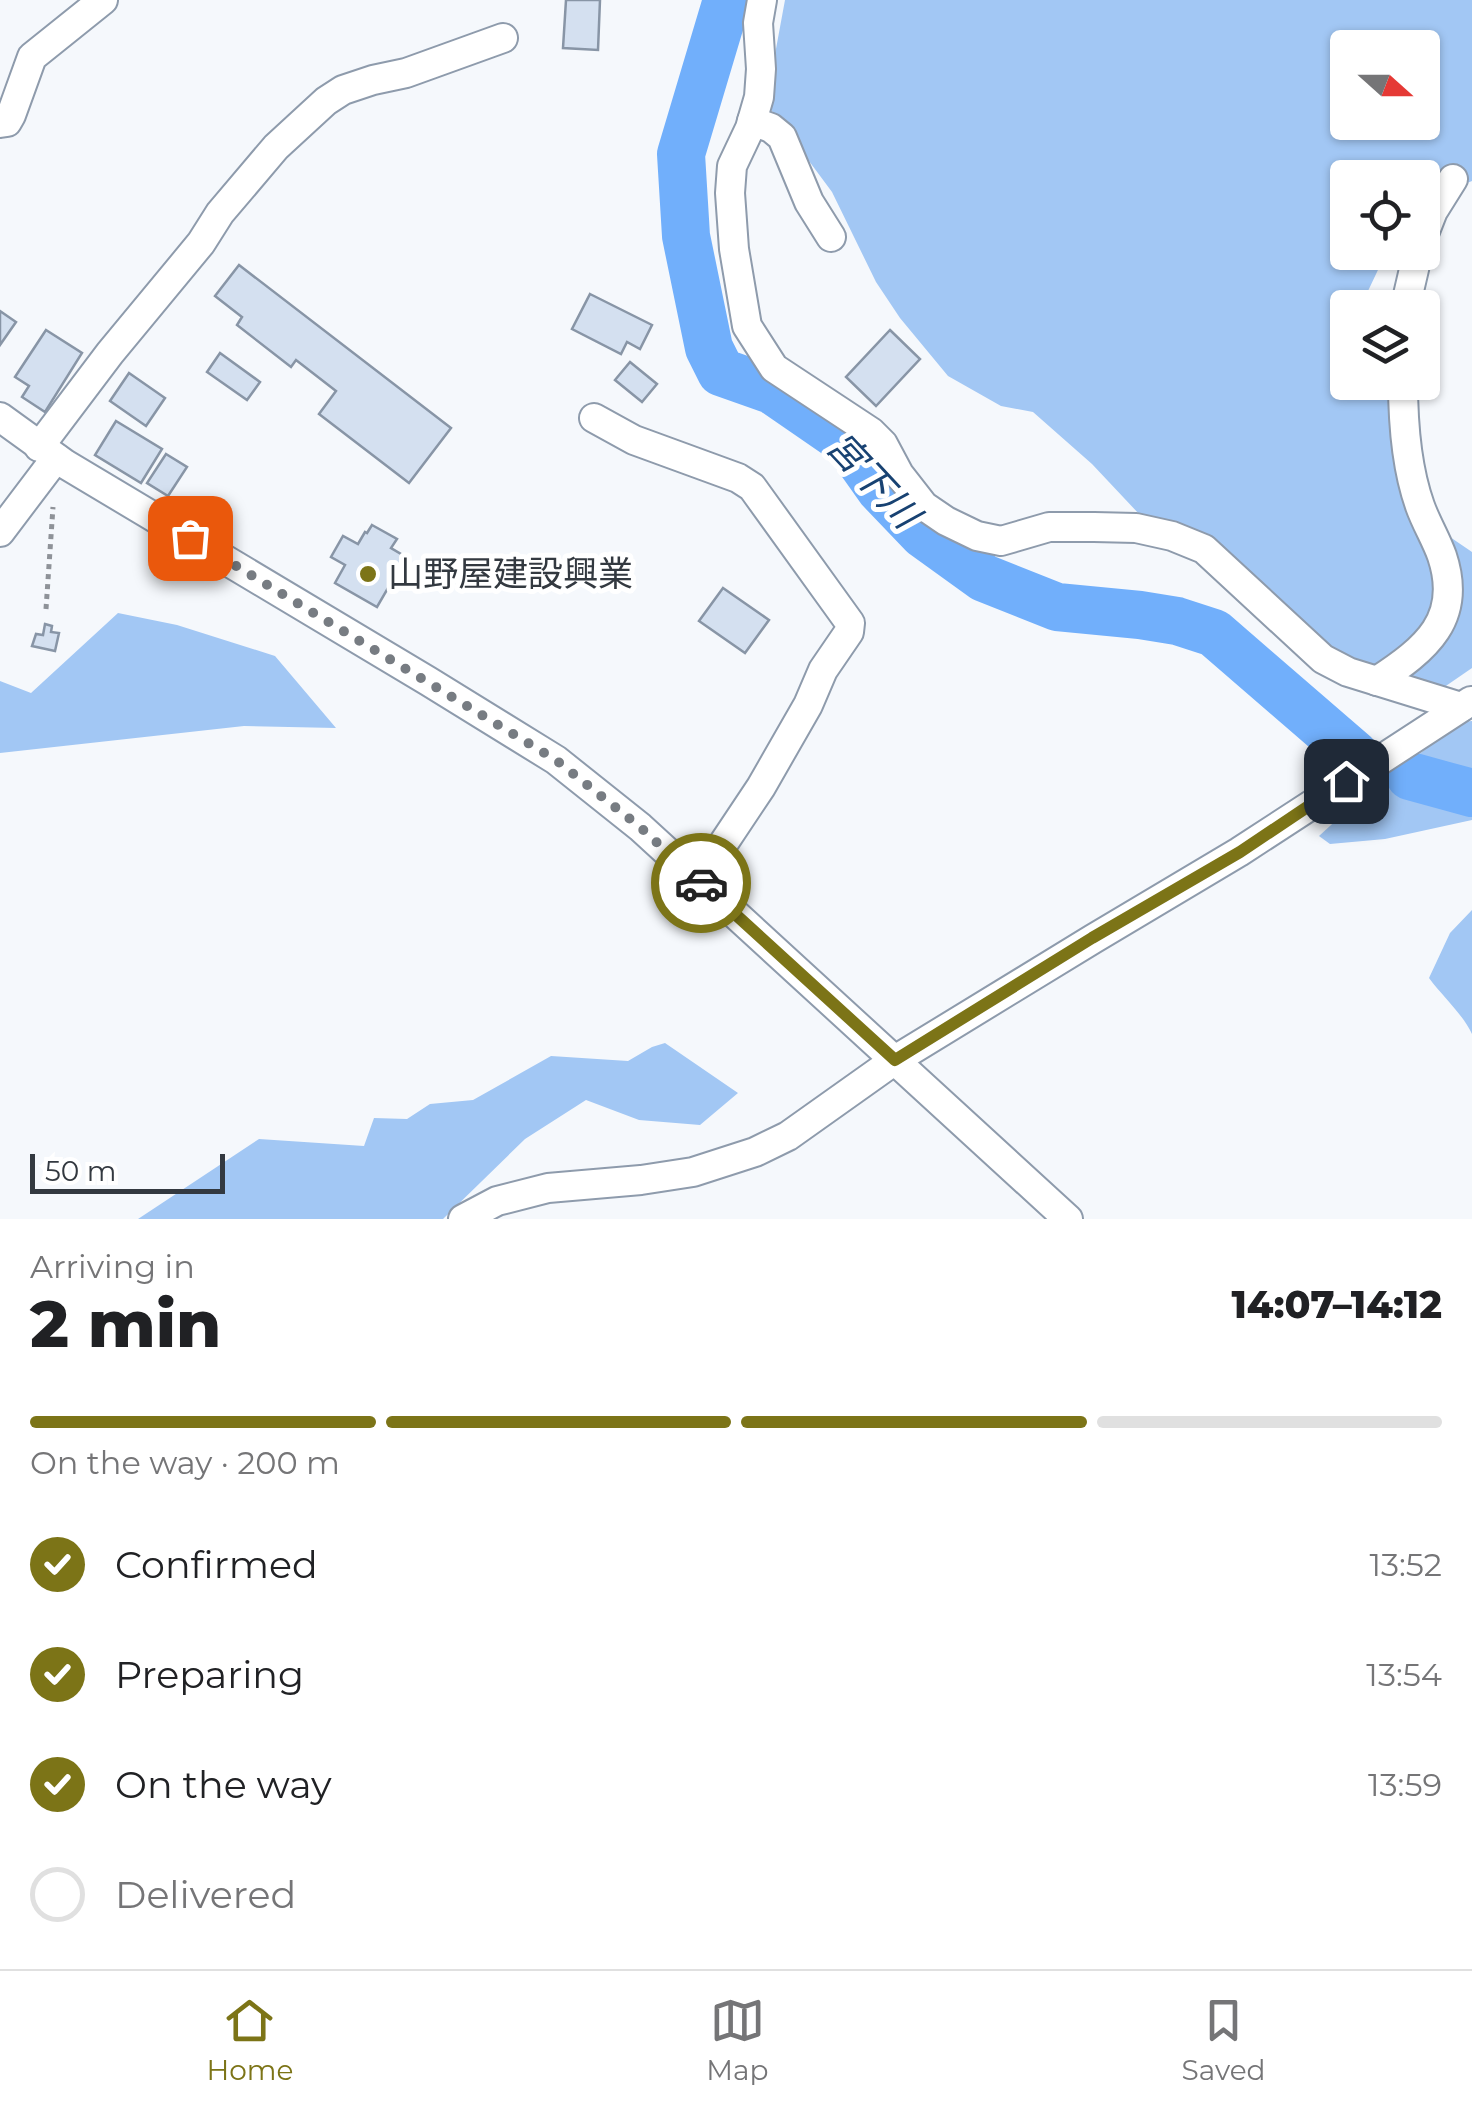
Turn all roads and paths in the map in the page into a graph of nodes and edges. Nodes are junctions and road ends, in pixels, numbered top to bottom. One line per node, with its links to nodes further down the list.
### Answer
1 (103, 0): 5 (street)
2 (762, 0): 4 (street)
3 (502, 38): 12 (street)
4 (752, 121): 8 (street); 16 (street)
5 (0, 123)
6 (1453, 179): 7 (street)
7 (1440, 200)
8 (831, 237)
9 (1404, 400): 16 (street)
10 (0, 417): 12 (street)
11 (594, 418): 18 (street)
12 (48, 453): 13 (street); 18 (street)
13 (37, 484): 14 (street); 15 (path)
14 (0, 532)
15 (46, 609)
16 (1377, 681): 17 (street)
17 (1466, 704): 19 (street)
18 (698, 880): 19 (street)
19 (895, 1060): 20 (street); 21 (street)
20 (464, 1219)
21 (1068, 1219)

